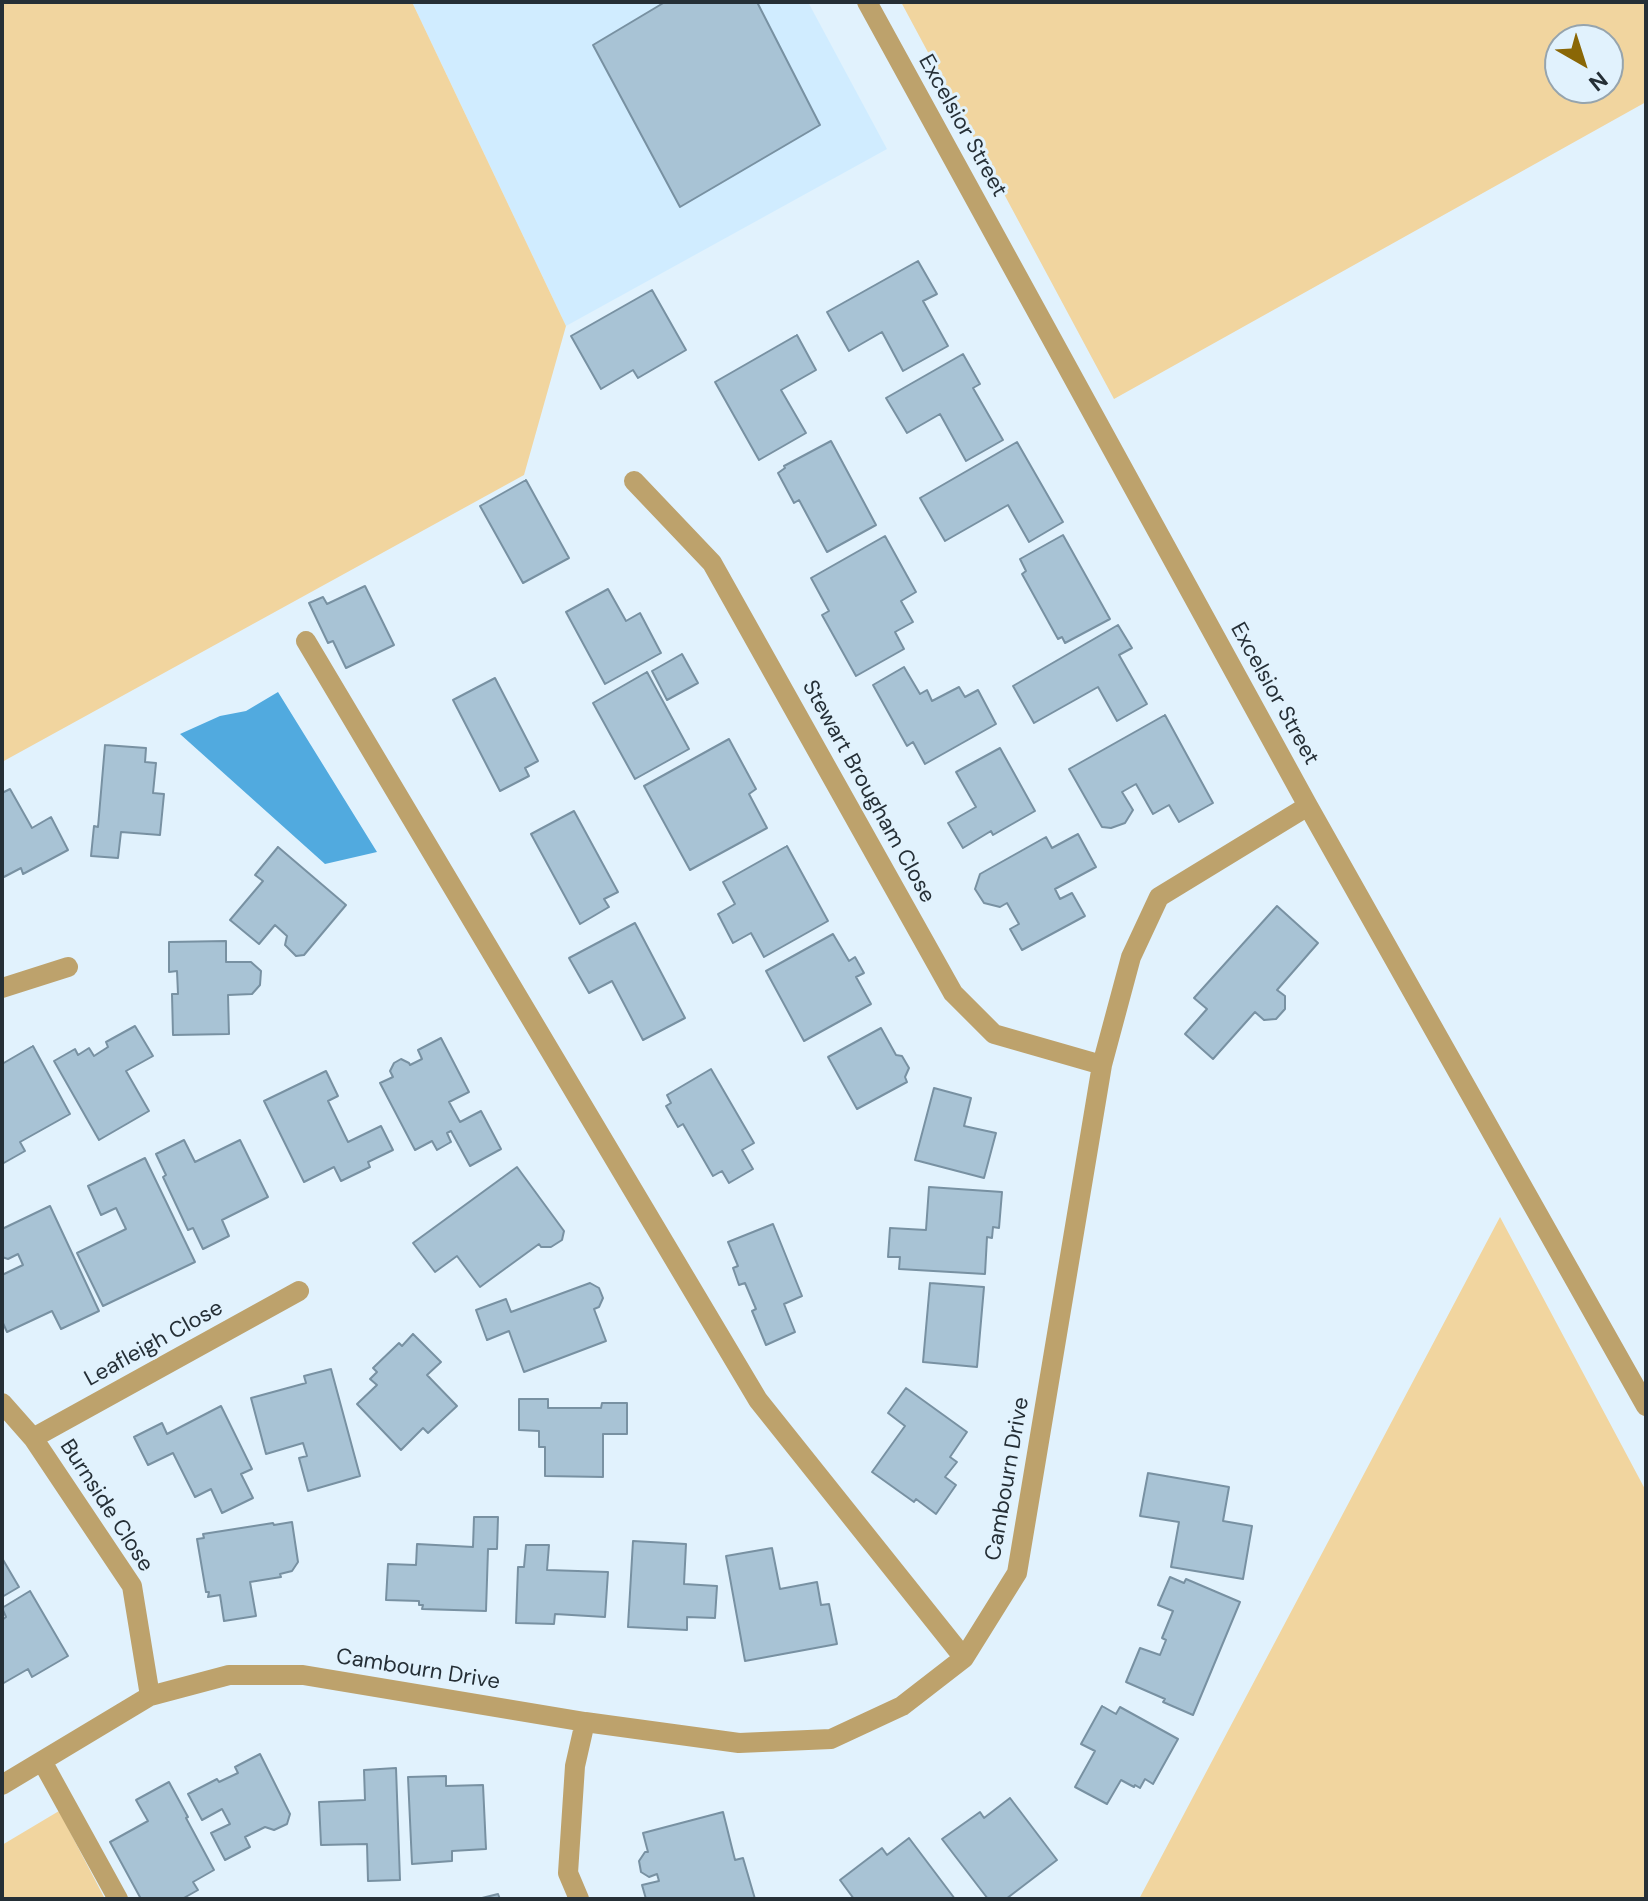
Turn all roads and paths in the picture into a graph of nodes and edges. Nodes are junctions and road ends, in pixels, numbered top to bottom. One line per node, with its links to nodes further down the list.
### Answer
1 (867, 2): 4 (street, Excelsior Street)
2 (634, 481): 7 (street, Stewart Brougham Close)
3 (306, 641): 12 (street)
4 (1308, 806): 7 (street, Cambourn Drive); 10 (street, Excelsior Street)
5 (68, 967): 6 (street)
6 (2, 988)
7 (1102, 1065): 12 (street, Cambourn Drive)
8 (299, 1291): 11 (street, Leafleigh Close)
9 (2, 1403): 11 (street, Burnside Close)
10 (1646, 1406)
11 (33, 1438): 13 (street, Burnside Close)
12 (964, 1658): 14 (street, Cambourn Drive)
13 (150, 1696): 14 (street, Cambourn Drive); 15 (street, Cambourn Drive)
14 (585, 1722): 18 (street)
15 (42, 1761): 16 (street, Cambourn Drive); 17 (street)
16 (2, 1785)
17 (118, 1899)
18 (579, 1899)

